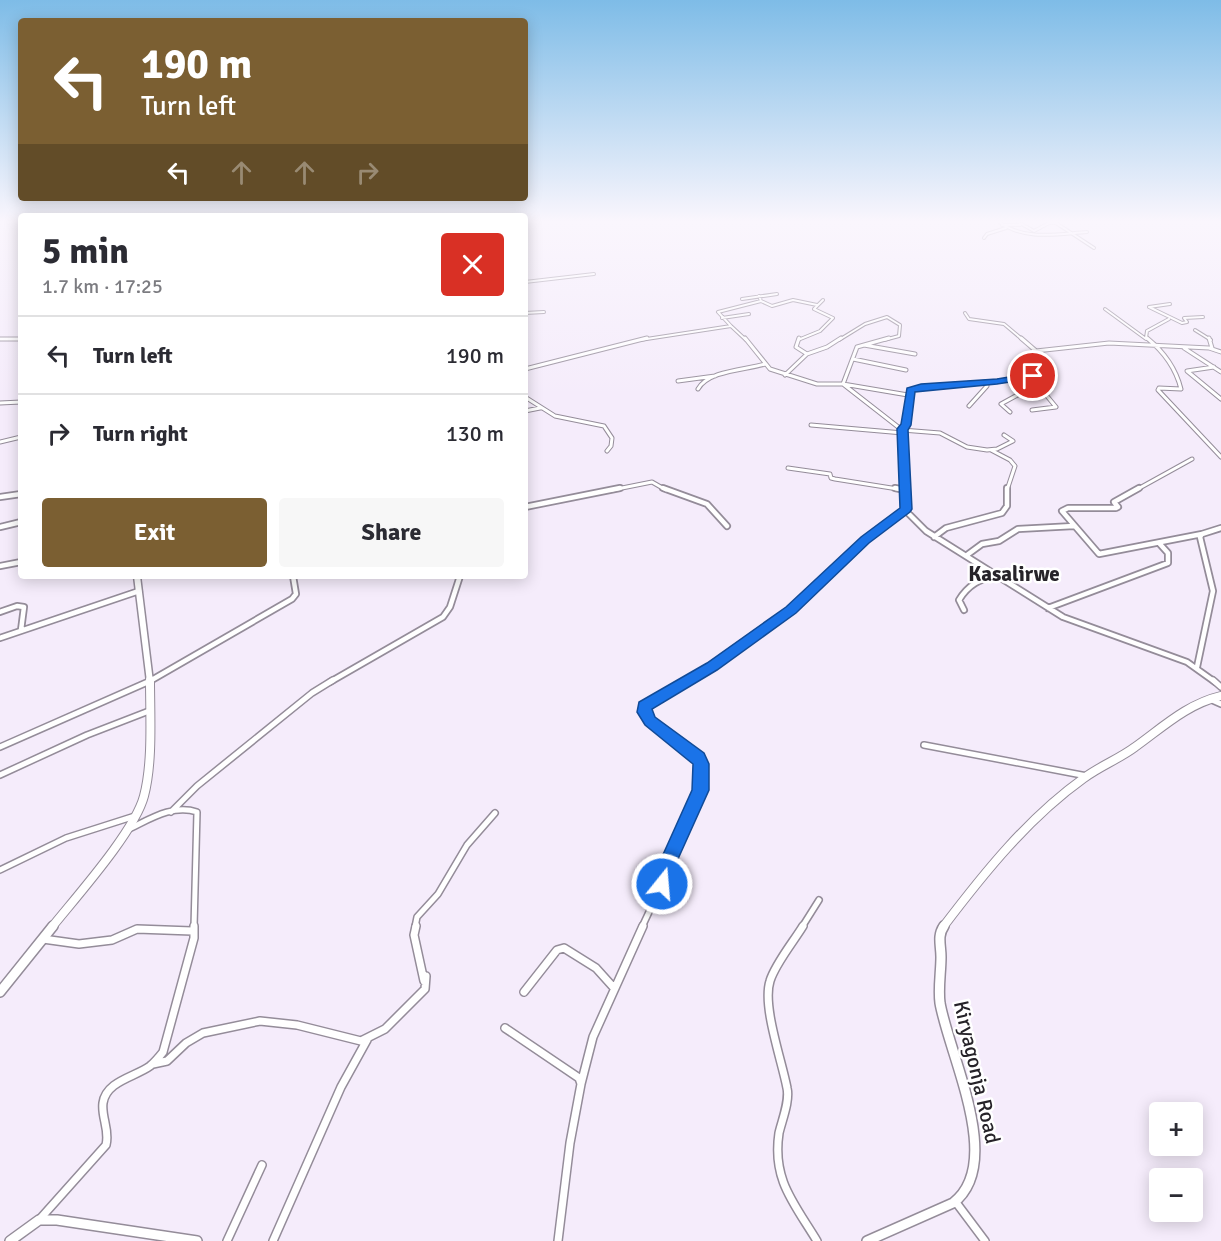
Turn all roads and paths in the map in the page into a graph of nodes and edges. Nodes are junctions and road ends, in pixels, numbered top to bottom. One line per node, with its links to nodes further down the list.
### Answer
1 (543, 280): 2 (street)
2 (528, 282)
3 (777, 294): 4 (street)
4 (759, 296): 5 (street); 7 (street)
5 (742, 300)
6 (823, 300): 9 (street)
7 (761, 301): 9 (street); 16 (street)
8 (1170, 304): 17 (street)
9 (817, 305): 29 (street)
10 (1104, 309): 22 (street)
11 (544, 312): 13 (street)
12 (965, 313): 27 (street)
13 (528, 314)
14 (749, 314): 16 (street)
15 (1203, 317): 17 (street)
16 (722, 318): 18 (street)
17 (1169, 319): 22 (street)
18 (731, 326): 32 (street); 34 (street)
19 (1195, 330): 26 (street)
20 (0, 339): 21 (street)
21 (18, 339)
22 (1146, 339): 24 (street)
23 (862, 345): 29 (street); 30 (street); 31 (street)
24 (1158, 347): 25 (street); 27 (street); 62 (street)
25 (1182, 347): 26 (street); 33 (street)
26 (1212, 348): 28 (street)
27 (1036, 351): 39 (street)
28 (1221, 352)
29 (807, 354): 37 (street)
30 (915, 354)
31 (853, 359): 35 (street); 42 (street)
32 (765, 364): 37 (street); 38 (street)
33 (1214, 367): 36 (street); 47 (street)
34 (528, 368)
35 (906, 370)
36 (1221, 372)
37 (785, 375): 42 (street)
38 (715, 376): 40 (street); 44 (street)
39 (1014, 379): 41 (street); 43 (street)
40 (678, 381)
41 (987, 382): 45 (street); 50 (street)
42 (843, 384): 45 (street); 56 (street)
43 (1033, 384): 53 (street); 54 (street)
44 (698, 389)
45 (908, 395): 56 (street)
46 (528, 399): 51 (street)
47 (1221, 399)
48 (18, 402): 49 (street)
49 (0, 403)
50 (969, 406)
51 (541, 408): 52 (street); 61 (street)
52 (528, 410)
53 (1032, 410)
54 (1010, 412)
55 (811, 424): 56 (street)
56 (902, 431): 60 (street); 65 (street)
57 (1004, 435): 60 (street)
58 (18, 438): 59 (street)
59 (0, 442)
60 (991, 450): 76 (street)
61 (607, 451)
62 (1221, 458)
63 (1192, 459): 72 (street)
64 (788, 468): 65 (street)
65 (905, 490): 69 (street)
66 (18, 494): 67 (street)
67 (0, 497)
68 (528, 506): 71 (street)
69 (906, 509): 76 (street); 111 (street)
70 (18, 523): 73 (street)
71 (727, 526)
72 (1074, 526): 77 (street); 78 (street)
73 (0, 527)
74 (1221, 528): 75 (street)
75 (1202, 534): 77 (street); 91 (street)
76 (934, 537): 78 (street)
77 (1159, 543): 86 (street)
78 (967, 555): 81 (street)
79 (18, 563): 80 (street)
80 (0, 566)
81 (996, 575): 86 (street); 87 (street)
82 (137, 579): 85 (street)
83 (294, 579): 92 (street)
84 (459, 579): 102 (street)
85 (139, 591): 89 (street); 92 (street)
86 (1048, 608): 91 (street)
87 (964, 609)
88 (0, 612): 89 (street)
89 (21, 630): 90 (street)
90 (0, 638)
91 (1197, 667): 93 (street)
92 (150, 681): 97 (street); 99 (street)
93 (1221, 687)
94 (1221, 696): 95 (street, Kiryagonja Road)
95 (1210, 699): 96 (street); 101 (street, Kiryagonja Road)
96 (1221, 704)
97 (149, 711): 100 (street); 104 (street)
98 (924, 746): 101 (street)
99 (0, 747)
100 (0, 775)
101 (1087, 776): 120 (street, Kiryagonja Road)
102 (170, 813): 105 (street); 108 (street)
103 (495, 813): 112 (street)
104 (135, 816): 105 (street); 106 (street)
105 (127, 830): 109 (street)
106 (0, 870)
107 (819, 900): 127 (street)
108 (192, 931): 109 (street); 117 (street)
109 (43, 939): 113 (street)
110 (426, 976): 112 (street)
111 (614, 988): 114 (street); 118 (street)
112 (425, 989): 116 (street)
113 (0, 992)
114 (524, 992)
115 (505, 1028): 118 (street)
116 (367, 1040): 117 (street); 125 (street)
117 (153, 1064): 121 (street)
118 (581, 1084): 126 (street)
119 (262, 1165): 124 (street)
120 (955, 1201): 128 (street, Kiryagonja Road); 129 (street)
121 (39, 1220): 122 (street); 123 (street)
122 (10, 1241)
123 (197, 1241)
124 (227, 1241)
125 (273, 1241)
126 (558, 1241)
127 (817, 1241)
128 (867, 1241)
129 (985, 1241)

